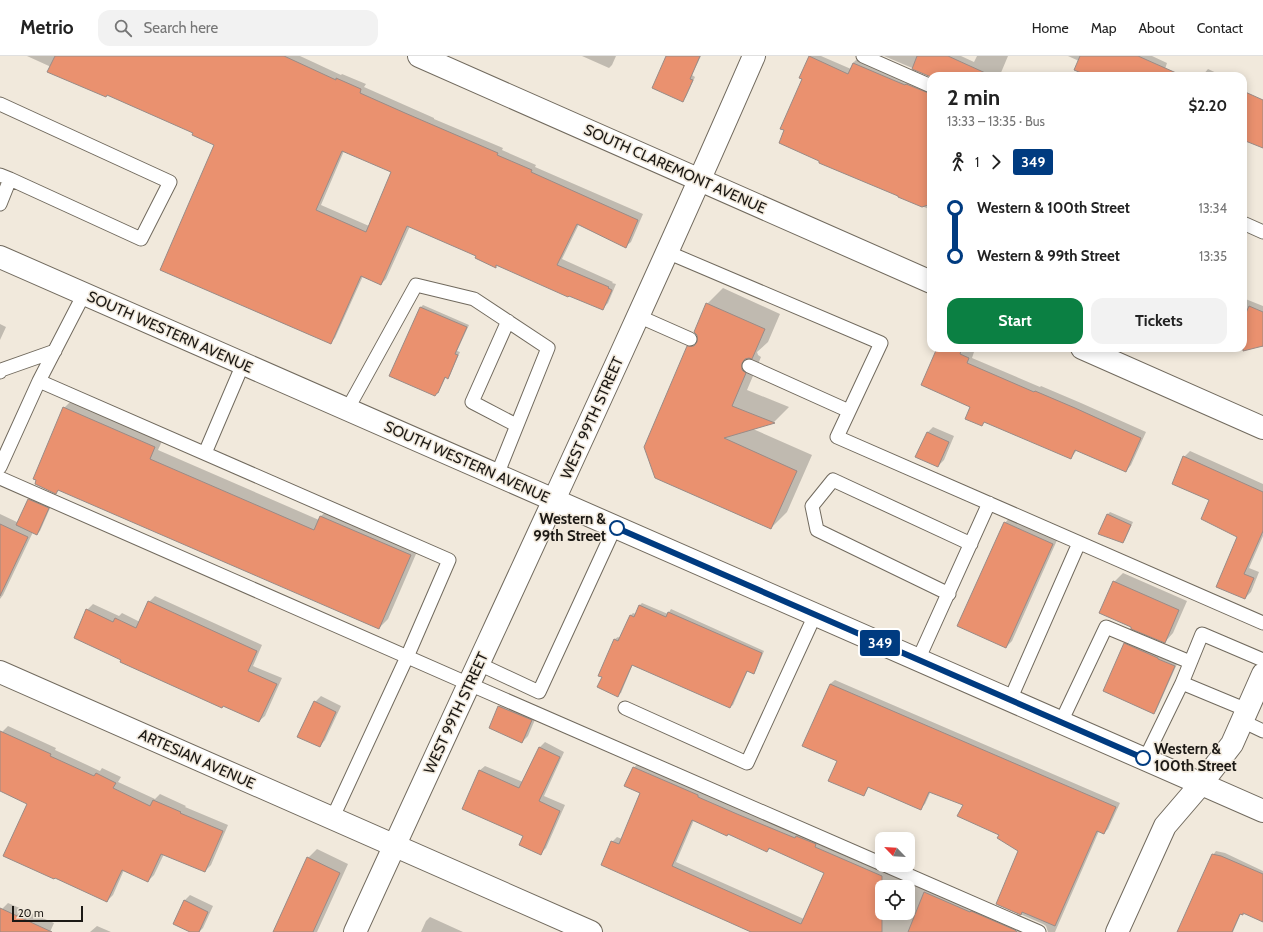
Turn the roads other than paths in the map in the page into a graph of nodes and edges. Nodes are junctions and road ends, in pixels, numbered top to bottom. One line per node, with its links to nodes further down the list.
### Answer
1 (419, 56): 7 (street, SOUTH CLAREMONT AVENUE)
2 (754, 56): 7 (street, WEST 99TH STREET)
3 (863, 56): 4 (lane)
4 (927, 84)
5 (0, 104): 6 (lane)
6 (5, 177): 8 (lane)
7 (700, 180): 11 (street, WEST 99TH STREET); 13 (street, SOUTH CLAREMONT AVENUE)
8 (0, 204)
9 (1247, 225): 10 (lane)
10 (1263, 232)
11 (667, 252): 15 (street, WEST 99TH STREET); 25 (lane)
12 (0, 258): 14 (street, SOUTH WESTERN AVENUE)
13 (927, 280)
14 (84, 294): 18 (lane); 20 (street, SOUTH WESTERN AVENUE)
15 (638, 316): 17 (lane); 32 (street, WEST 99TH STREET)
16 (508, 321): 24 (lane); 26 (lane); 26 (lane)
17 (690, 339)
18 (55, 350): 22 (lane); 23 (lane)
19 (1091, 352): 27 (street)
20 (243, 364): 24 (street, SOUTH WESTERN AVENUE); 28 (lane)
21 (749, 366): 25 (lane)
22 (0, 372)
23 (39, 381): 28 (lane); 29 (lane)
24 (347, 410): 30 (street, SOUTH WESTERN AVENUE)
25 (849, 411): 33 (lane)
26 (516, 426): 30 (lane)
27 (1263, 428)
28 (205, 453): 40 (lane)
29 (0, 466)
30 (496, 475): 32 (street, SOUTH WESTERN AVENUE)
31 (0, 478): 40 (lane)
32 (554, 500): 34 (street, SOUTH WESTERN AVENUE); 44 (street, WEST 99TH STREET)
33 (989, 503): 35 (lane); 36 (lane)
34 (615, 527): 38 (street, SOUTH WESTERN AVENUE); 44 (lane)
35 (1079, 543): 39 (lane); 49 (lane)
36 (971, 544): 37 (lane); 37 (lane)
37 (949, 594): 41 (lane)
38 (815, 615): 41 (street, SOUTH WESTERN AVENUE); 50 (lane)
39 (1263, 623)
40 (407, 657): 48 (lane); 57 (lane)
41 (918, 660): 49 (street, SOUTH WESTERN AVENUE)
42 (1263, 660): 43 (lane)
43 (1190, 662): 47 (lane); 52 (lane)
44 (479, 664): 48 (street, WEST 99TH STREET)
45 (0, 672): 57 (street, ARTESIAN AVENUE)
46 (1263, 674): 51 (street)
47 (1182, 683): 51 (lane); 54 (lane)
48 (469, 684): 58 (street, WEST 99TH STREET); 59 (lane)
49 (1010, 700): 52 (street, SOUTH WESTERN AVENUE)
50 (625, 708)
51 (1245, 716): 53 (lane); 55 (street)
52 (1061, 722): 54 (street, SOUTH WESTERN AVENUE)
53 (1263, 731)
54 (1145, 759): 55 (street, SOUTH WESTERN AVENUE)
55 (1201, 784): 56 (street, SOUTH WESTERN AVENUE); 64 (street)
56 (1263, 811)
57 (332, 819): 58 (street, ARTESIAN AVENUE)
58 (394, 846): 61 (street, WEST 99TH STREET); 62 (street, ARTESIAN AVENUE)
59 (875, 861)
60 (901, 872): 63 (lane)
61 (355, 932)
62 (591, 932)
63 (1039, 932)
64 (1117, 932)

